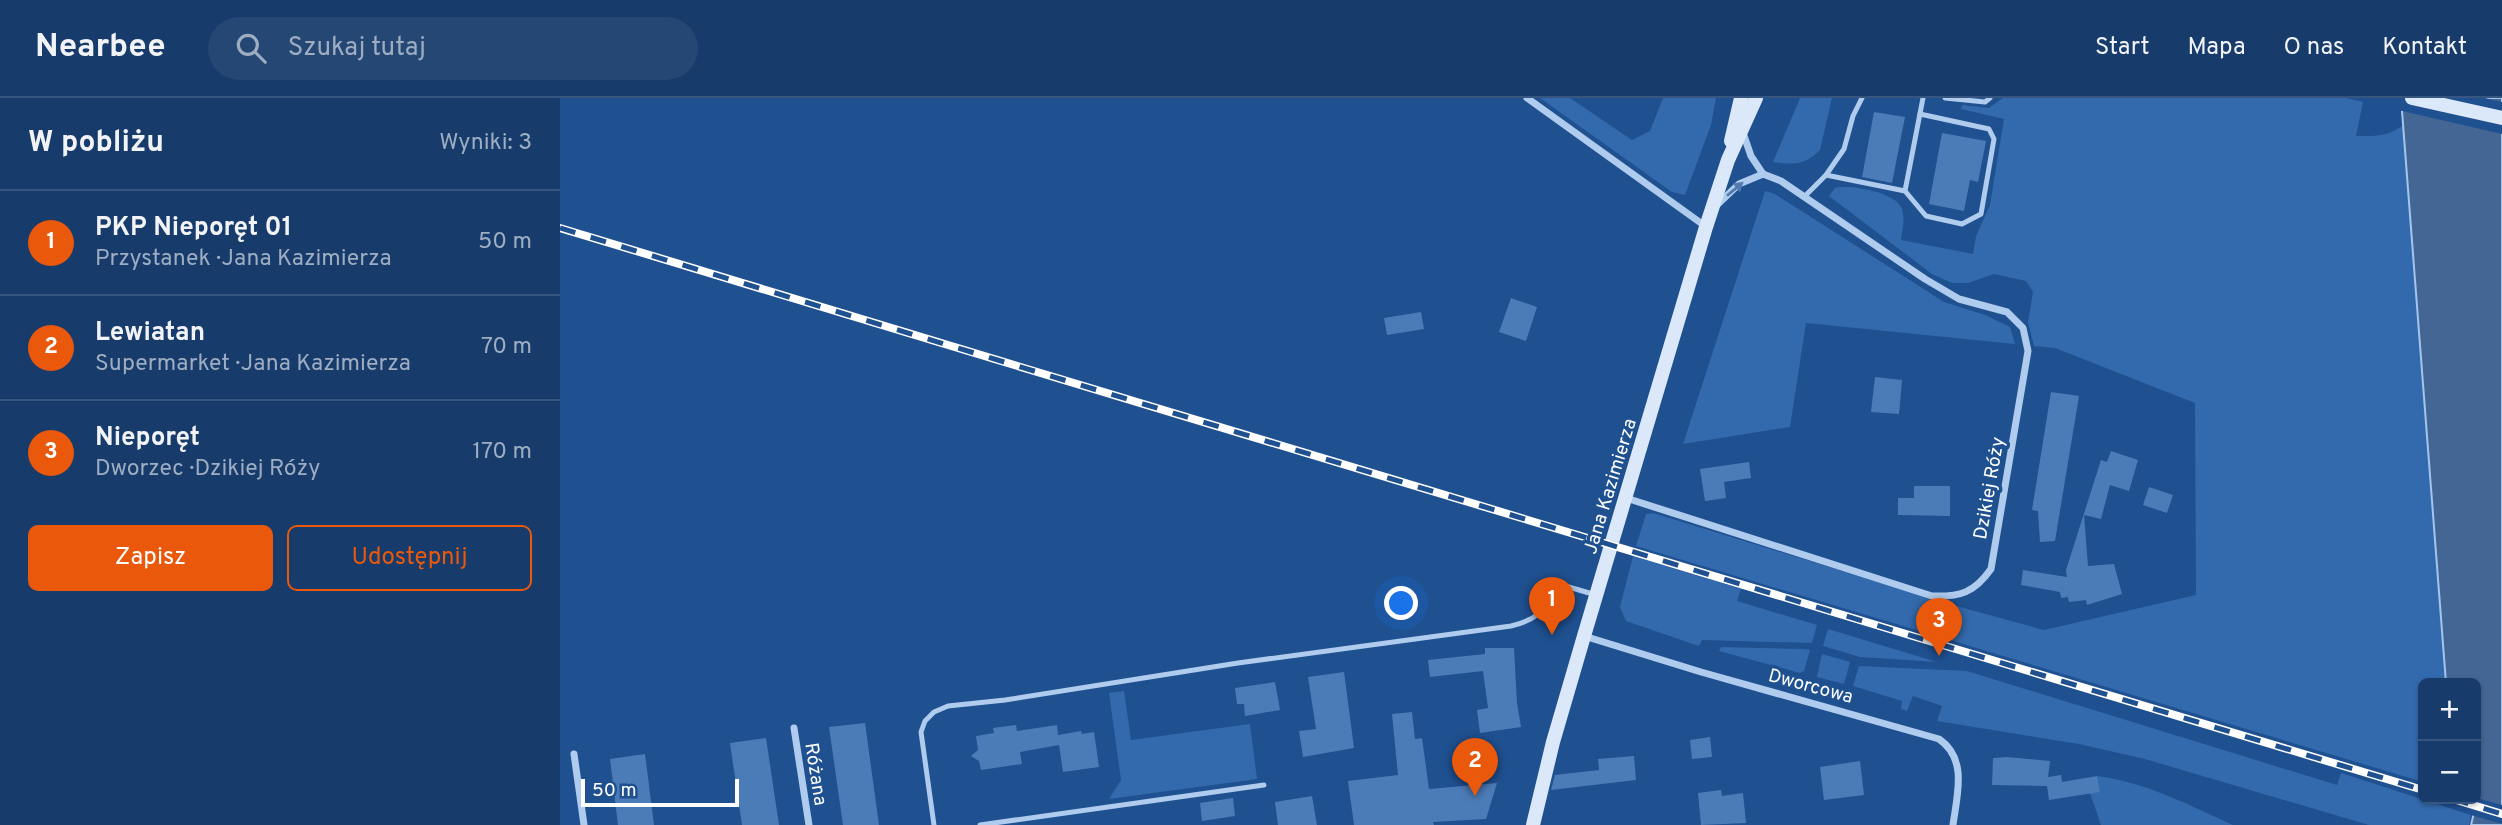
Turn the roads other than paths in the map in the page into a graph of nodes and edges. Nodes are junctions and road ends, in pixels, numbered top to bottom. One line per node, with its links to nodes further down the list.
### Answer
1 (1527, 98): 18 (street)
2 (1735, 98): 12 (main road)
3 (1741, 98): 12 (main road, Jana Kazimierza)
4 (1756, 98): 12 (main road, Jana Kazimierza)
5 (1863, 98): 14 (lane)
6 (1923, 98): 10 (lane)
7 (1990, 98): 9 (lane)
8 (2412, 98): 11 (main road)
9 (1948, 99)
10 (1920, 114): 15 (lane); 15 (lane)
11 (2502, 118)
12 (1738, 126): 13 (street); 17 (main road, Jana Kazimierza)
13 (1763, 174): 16 (street, Dzikiej Róży); 17 (street, one-way to 13)
14 (1826, 175): 15 (lane); 16 (lane)
15 (1905, 191)
16 (1804, 197): 19 (street, Dzikiej Róży)
17 (1712, 210): 18 (main road, Jana Kazimierza)
18 (1706, 227): 19 (main road, Jana Kazimierza)
19 (1625, 498): 20 (main road, Jana Kazimierza)
20 (1596, 595): 21 (main road, Jana Kazimierza); 27 (lane)
21 (1584, 636): 29 (main road, Jana Kazimierza); 30 (street, Dworcowa)
22 (794, 728): 26 (street, Różana)
23 (574, 754): 25 (street)
24 (1264, 785): 28 (lane)
25 (584, 825)
26 (809, 825)
27 (934, 825)
28 (980, 825)
29 (1533, 825)
30 (1953, 825)

